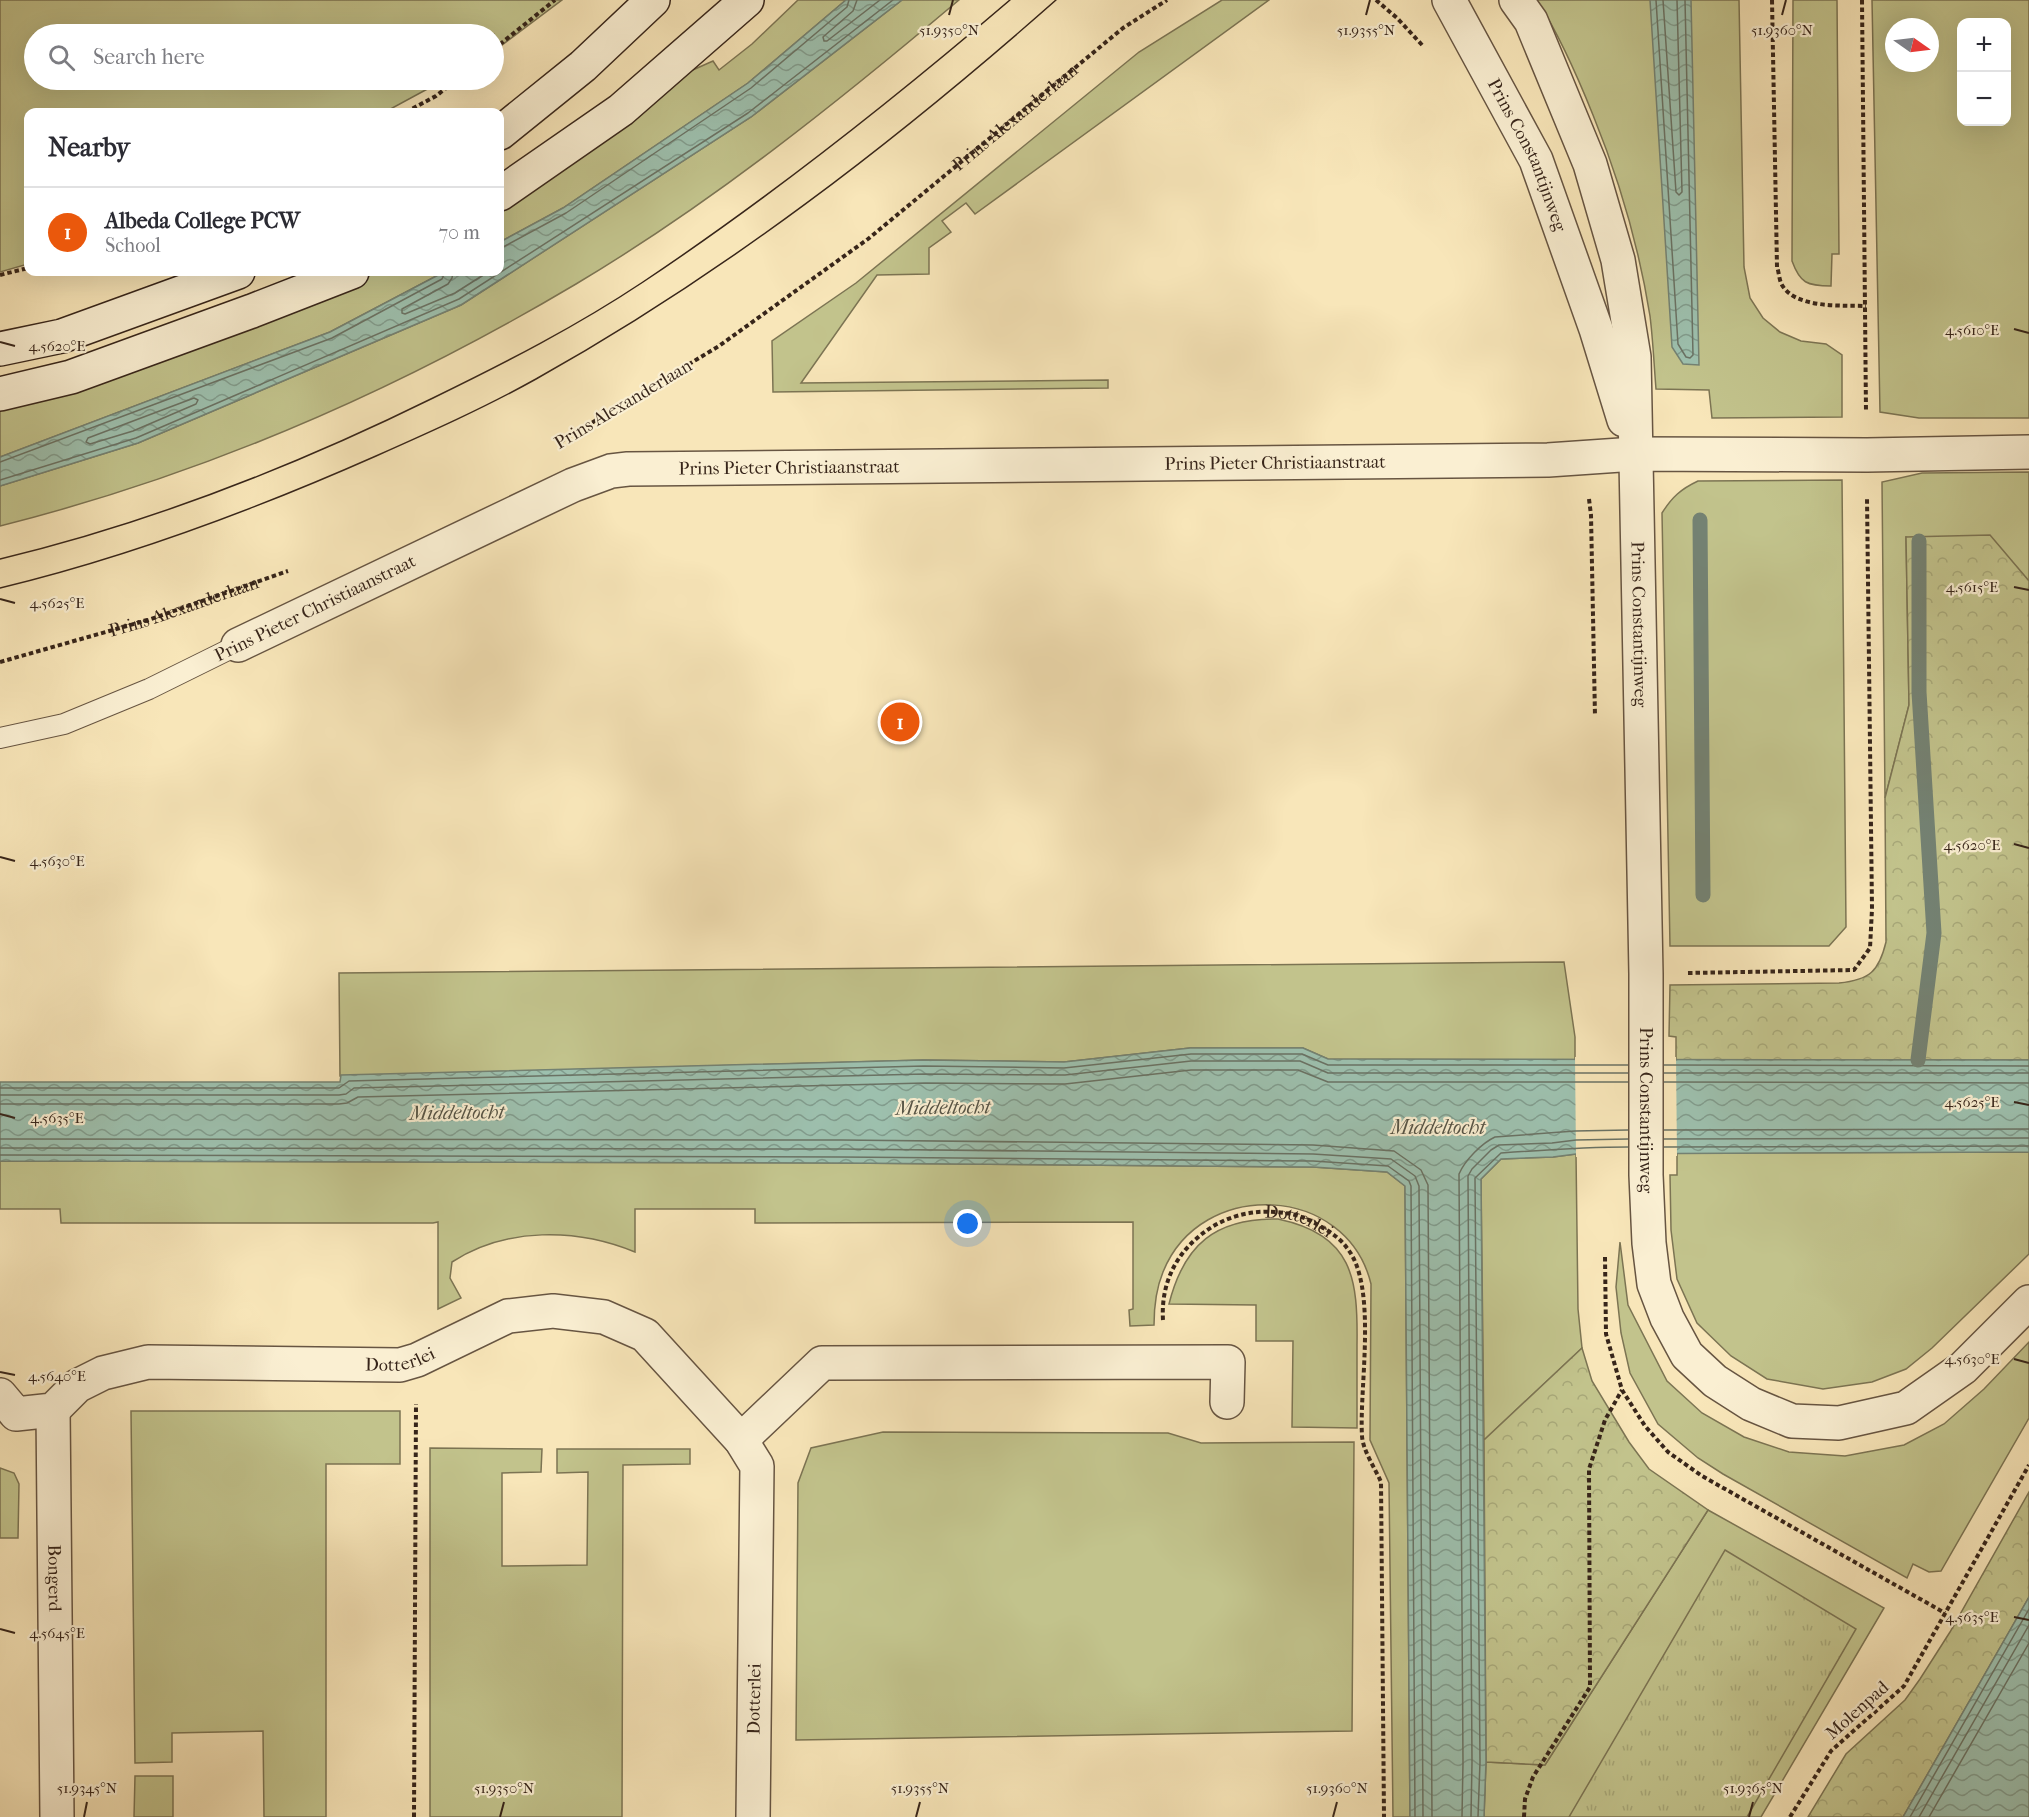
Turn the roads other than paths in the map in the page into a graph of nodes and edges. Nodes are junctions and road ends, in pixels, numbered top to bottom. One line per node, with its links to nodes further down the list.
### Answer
1 (653, 0): 5 (street)
2 (747, 0): 6 (street)
3 (1449, 0): 12 (street, Prins Constantijnweg)
4 (1516, 0): 12 (street, Prins Constantijnweg)
5 (504, 130)
6 (504, 191)
7 (226, 276): 9 (street)
8 (342, 276): 10 (street)
9 (0, 349)
10 (0, 394)
11 (2029, 452): 12 (street)
12 (1635, 454): 13 (street, Prins Pieter Christiaanstraat); 15 (street, Prins Constantijnweg)
13 (238, 645): 14 (lane, Prins Pieter Christiaanstraat)
14 (0, 738)
15 (2029, 1302)
16 (1227, 1402): 19 (street)
17 (5, 1408): 18 (street)
18 (53, 1410): 19 (street, Dotterlei); 20 (street, Bongerd)
19 (741, 1440): 21 (street, Dotterlei)
20 (57, 1817)
21 (753, 1817)

